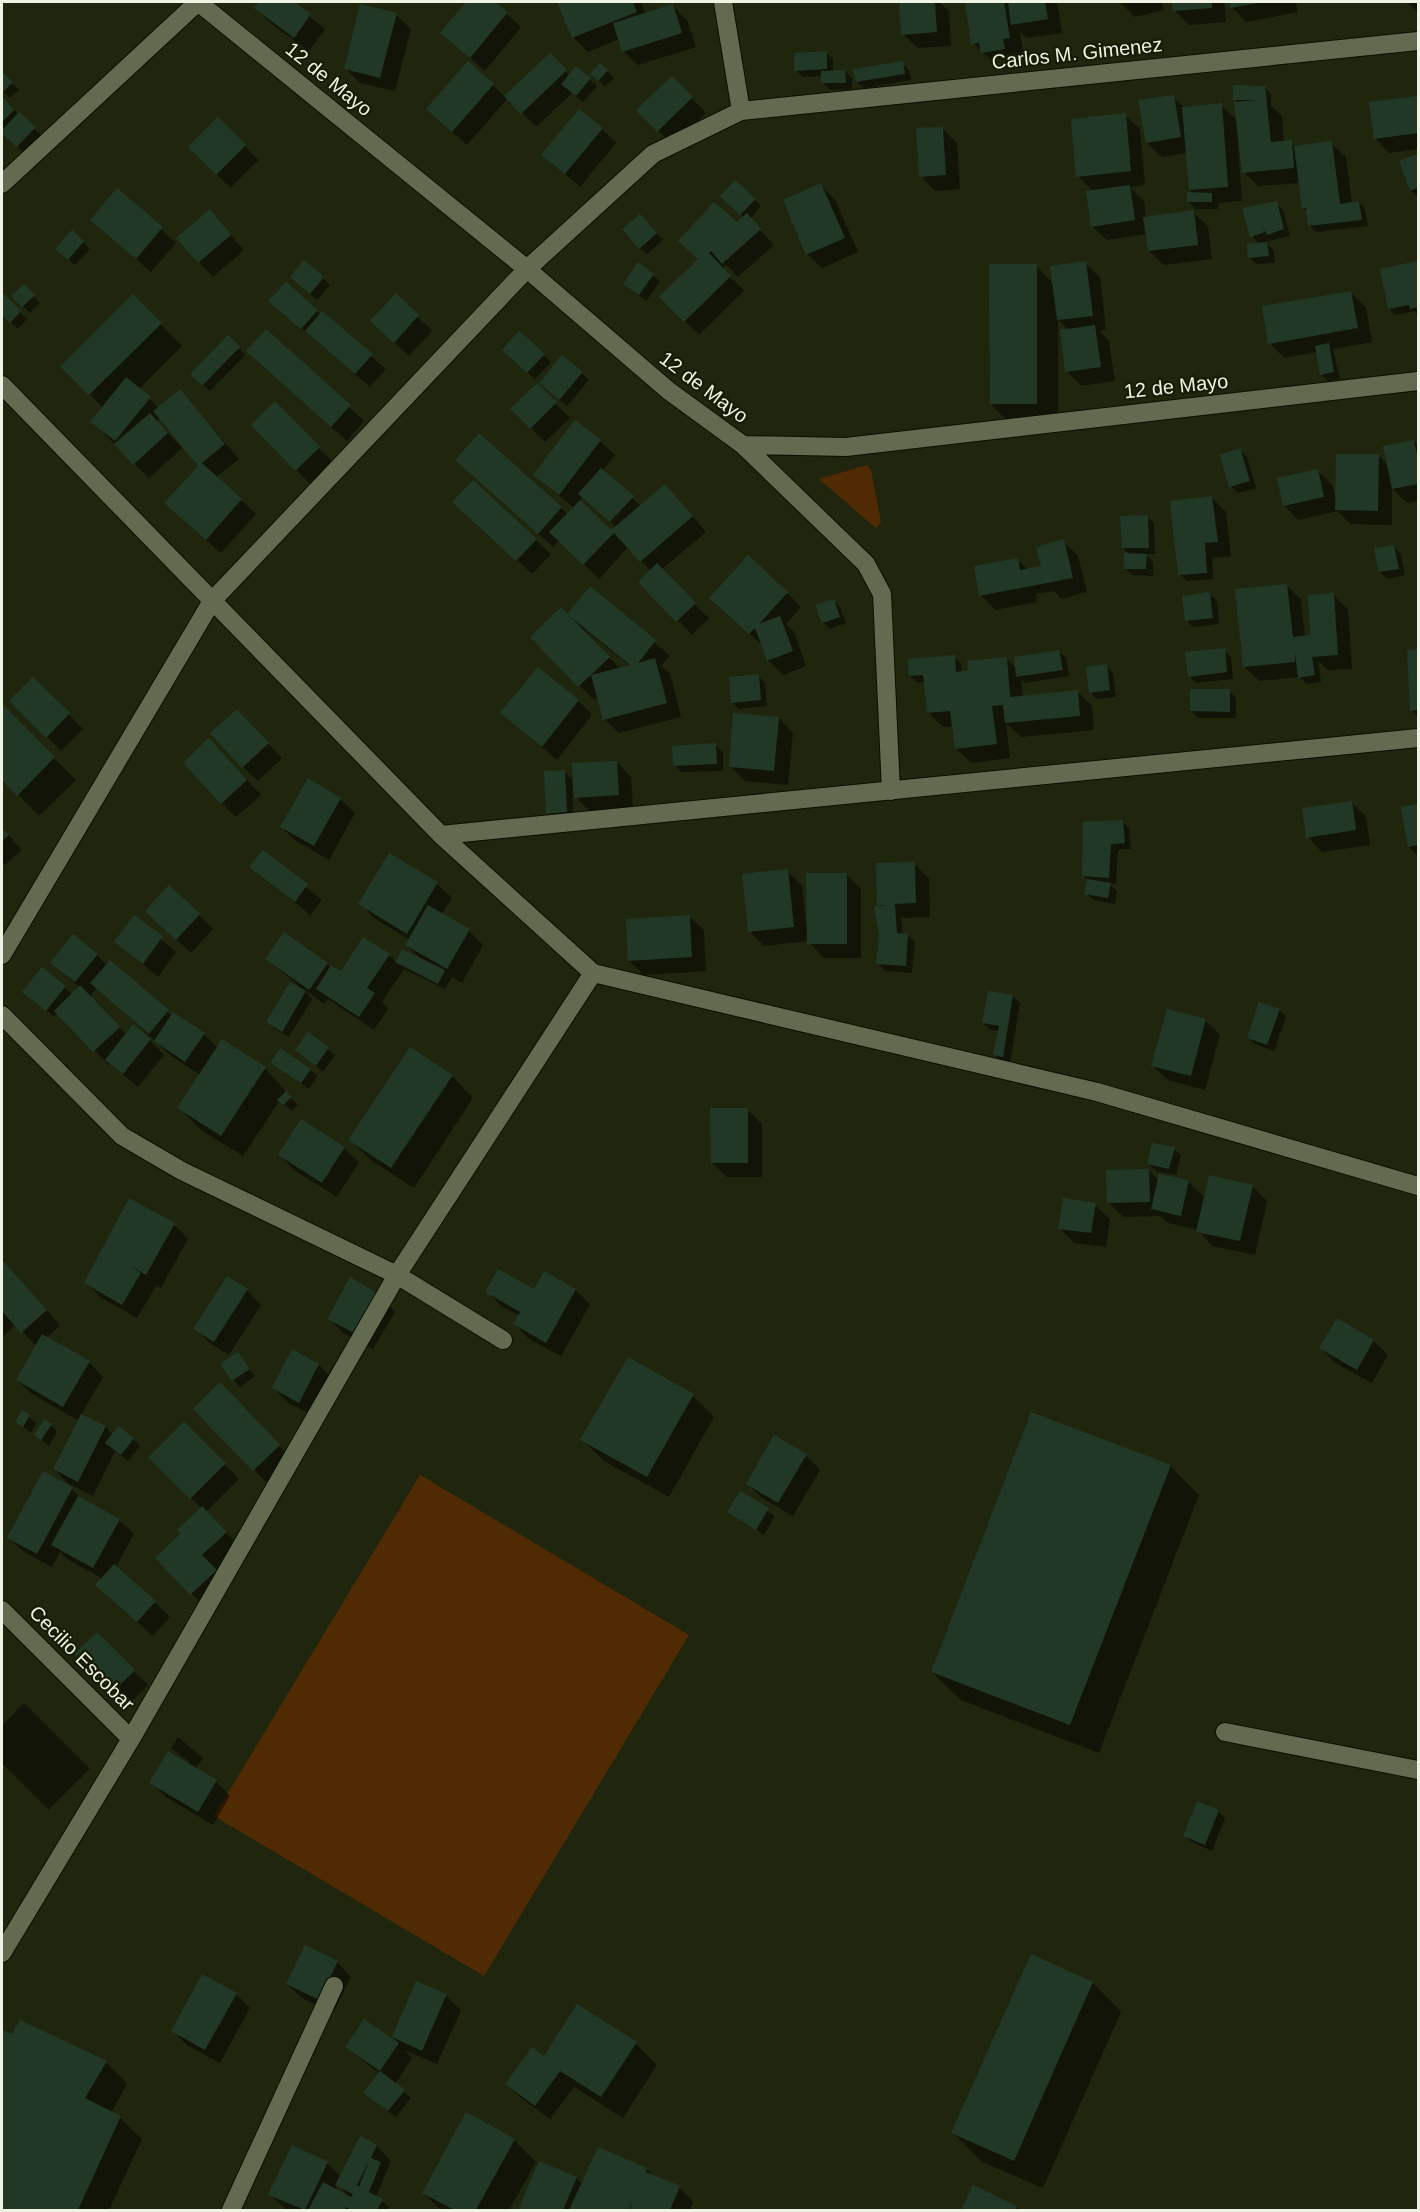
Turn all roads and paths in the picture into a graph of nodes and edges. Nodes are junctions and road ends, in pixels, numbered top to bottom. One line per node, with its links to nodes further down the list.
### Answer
1 (198, 2): 5 (street); 6 (street, 12 de Mayo)
2 (723, 2): 4 (street)
3 (1419, 41): 4 (street, Carlos M. Gimenez)
4 (741, 111): 6 (street)
5 (2, 184)
6 (526, 269): 9 (street, 12 de Mayo); 10 (street)
7 (1419, 381): 9 (street, 12 de Mayo)
8 (2, 385): 10 (street)
9 (744, 445): 12 (street)
10 (212, 601): 13 (street); 14 (street)
11 (1419, 738): 12 (street)
12 (891, 791): 13 (street)
13 (441, 835): 15 (street)
14 (2, 955)
15 (593, 973): 17 (street); 18 (street)
16 (2, 1015): 18 (street)
17 (1419, 1186)
18 (397, 1275): 19 (street); 22 (street)
19 (503, 1340)
20 (2, 1610): 22 (street, Cecilio Escobar)
21 (1225, 1732): 23 (street)
22 (130, 1739): 24 (street)
23 (1419, 1770)
24 (2, 1953)
25 (334, 1986): 26 (street)
26 (231, 2211)

